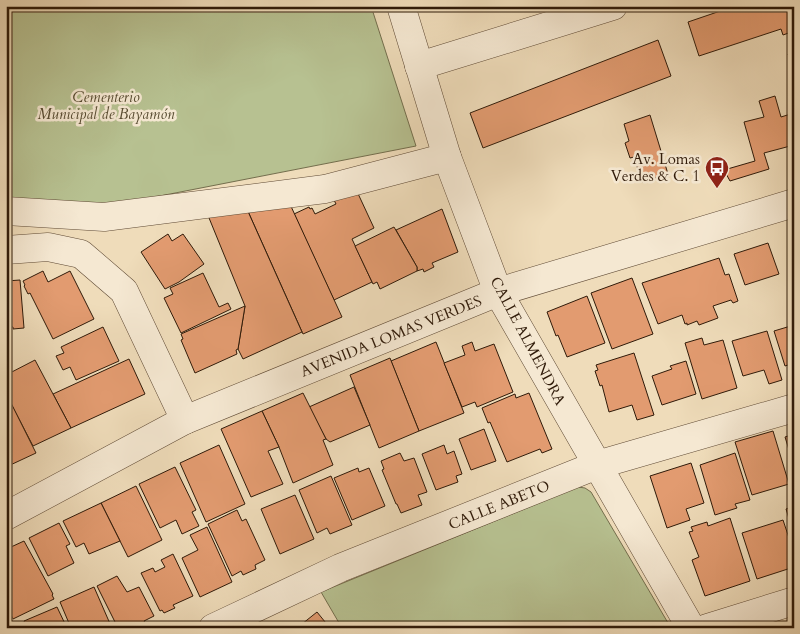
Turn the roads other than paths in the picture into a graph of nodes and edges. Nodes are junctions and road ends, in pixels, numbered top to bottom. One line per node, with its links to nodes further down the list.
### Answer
1 (401, 6): 3 (street, CALLE ALMENDRA)
2 (613, 6): 3 (street)
3 (419, 66): 4 (street, CALLE ALMENDRA)
4 (447, 157): 6 (street); 8 (street, CALLE ALMENDRA)
5 (794, 203): 8 (street, AVENIDA LOMAS VERDES)
6 (6, 211)
7 (6, 250): 10 (street)
8 (498, 292): 10 (street, AVENIDA LOMAS VERDES); 11 (street, CALLE ALMENDRA)
9 (794, 408): 11 (street, CALLE ABETO)
10 (185, 420): 12 (street, AVENIDA LOMAS VERDES)
11 (597, 466): 14 (street, CALLE ABETO); 15 (street, CALLE ALMENDRA)
12 (6, 516)
13 (794, 600): 16 (street)
14 (213, 628)
15 (691, 628)
16 (707, 628)

